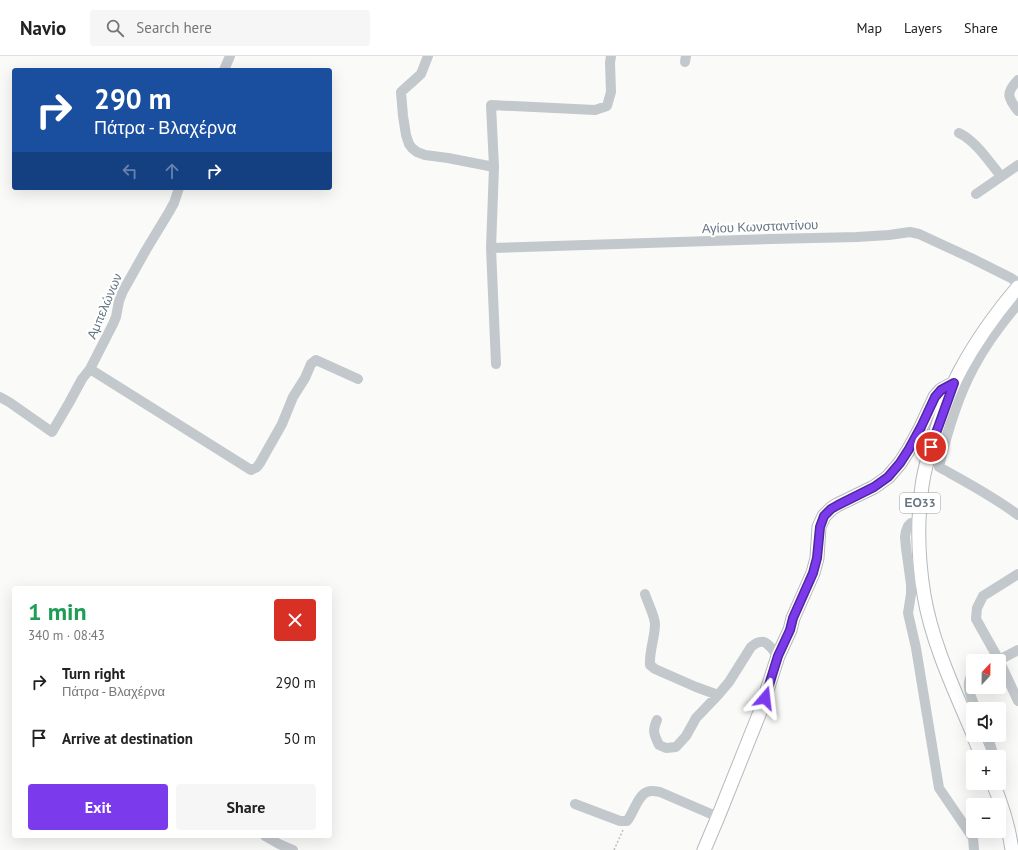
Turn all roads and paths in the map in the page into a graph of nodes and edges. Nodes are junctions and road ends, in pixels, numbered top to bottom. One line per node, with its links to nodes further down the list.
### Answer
1 (230, 56): 4 (street)
2 (428, 56): 9 (street)
3 (611, 56): 9 (street)
4 (225, 68)
5 (1018, 80): 6 (street)
6 (1018, 110)
7 (959, 134): 10 (street)
8 (1018, 165): 10 (street)
9 (494, 167): 13 (street)
10 (1001, 176): 12 (street)
11 (178, 190): 18 (street, Αμπελώνων)
12 (976, 194)
13 (491, 248): 14 (street, Αγίου Κωνσταντίνου); 17 (street)
14 (1018, 283)
15 (1018, 287): 20 (main road, ΕΟ33)
16 (1018, 304): 22 (street)
17 (496, 364)
18 (90, 369): 19 (street); 21 (street, Αμπελώνων)
19 (358, 378)
20 (954, 383): 23 (main road, ΕΟ33); 28 (main road)
21 (0, 397)
22 (1018, 515)
23 (919, 522): 33 (main road, ΕΟ33); 43 (street)
24 (1018, 574): 27 (street)
25 (645, 594): 31 (street)
26 (1018, 650): 29 (street)
27 (996, 654)
28 (778, 656): 31 (street); 37 (main road)
29 (1006, 656)
30 (1006, 675): 32 (street)
31 (718, 696): 34 (street)
32 (1018, 701)
33 (966, 718)
34 (657, 720)
35 (996, 790): 44 (main road)
36 (575, 804): 38 (street)
37 (718, 817): 38 (street); 42 (main road)
38 (627, 821): 41 (path)
39 (268, 838): 40 (street)
40 (293, 850)
41 (614, 850)
42 (704, 850)
43 (974, 850)
44 (1012, 850)

